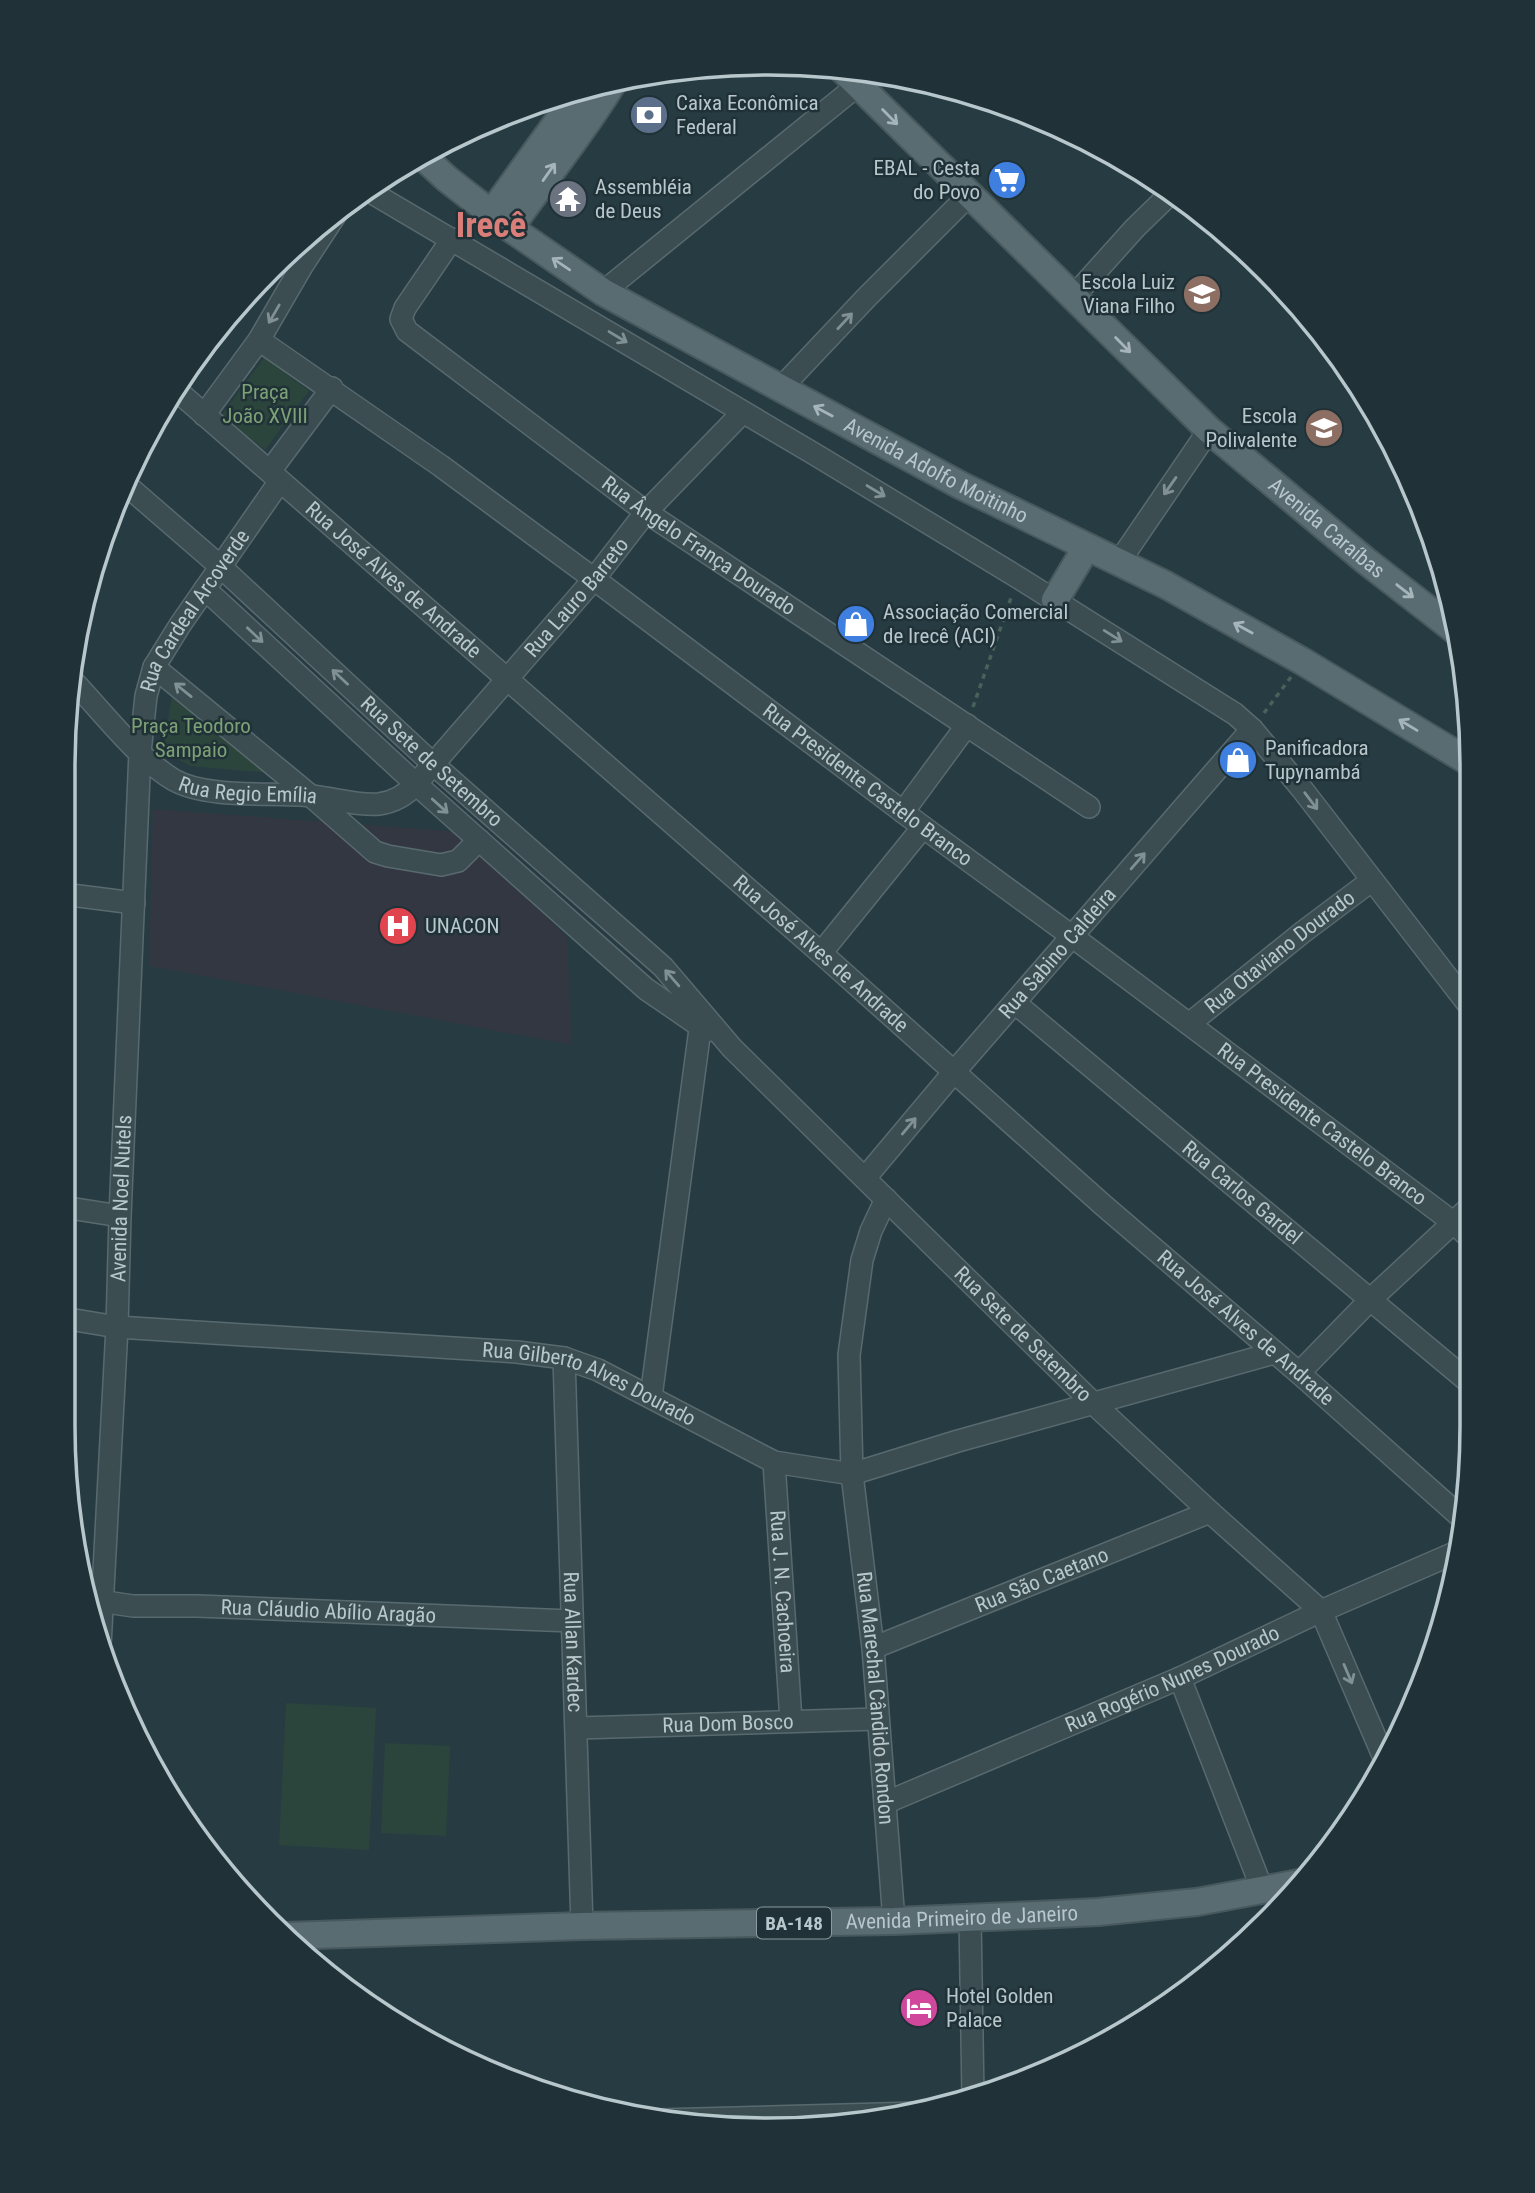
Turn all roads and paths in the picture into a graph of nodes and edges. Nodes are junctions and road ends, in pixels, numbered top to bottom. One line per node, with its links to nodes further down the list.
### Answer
1 (847, 80): 12 (street)
2 (854, 81): 6 (main road, Avenida Caraíbas, one-way to 6)
3 (605, 95): 9 (main road, one-way to 3)
4 (572, 104): 9 (main road)
5 (430, 163): 9 (main road, Avenida Adolfo Moitinho)
6 (969, 195): 13 (main road, Avenida Caraíbas); 16 (street, one-way to 6)
7 (377, 196): 10 (street, Avenida Adolfo Moitinho)
8 (1164, 200): 13 (street)
9 (500, 221): 12 (main road, Avenida Adolfo Moitinho, one-way to 9)
10 (452, 239): 18 (street, Avenida Adolfo Moitinho, one-way to 18); 23 (street, Rua Ângelo França Dourado)
11 (318, 241): 14 (street, one-way to 14)
12 (603, 292): 16 (main road, Avenida Adolfo Moitinho)
13 (1073, 296): 20 (main road, Avenida Caraíbas, one-way to 20)
14 (260, 340): 15 (street, Rua Presidente Castelo Branco); 19 (street)
15 (332, 388): 21 (street, Rua Cardeal Arcoverde); 28 (street, Rua Presidente Castelo Branco)
16 (781, 388): 24 (main road, Avenida Adolfo Moitinho, one-way to 16)
17 (183, 397): 19 (street, Rua José Alves de Andrade)
18 (742, 412): 23 (street, Rua Lauro Barreto); 27 (street, Avenida Adolfo Moitinho, one-way to 27)
19 (204, 415): 21 (street, Rua José Alves de Andrade)
20 (1209, 430): 25 (street, one-way to 25); 31 (main road, Avenida Caraíbas, one-way to 31)
21 (275, 476): 26 (street, Rua Cardeal Arcoverde); 34 (street, Rua José Alves de Andrade)
22 (133, 491): 26 (street, Rua Sete de Setembro)
23 (646, 512): 28 (street, Rua Lauro Barreto); 36 (street, Rua Ângelo França Dourado)
24 (1086, 548): 25 (main road, Avenida Adolfo Moitinho); 30 (main road)
25 (1119, 562): 32 (main road, Avenida Adolfo Moitinho, one-way to 25)
26 (221, 567): 29 (street, Rua Cardeal Arcoverde); 40 (street, Rua Sete de Setembro, one-way to 26)
27 (1018, 578): 30 (street, Avenida Adolfo Moitinho); 36 (path)
28 (594, 579): 34 (street, Rua Lauro Barreto); 44 (street, Rua Presidente Castelo Branco)
29 (205, 589): 33 (street, Rua Cardeal Arcoverde); 41 (street, Rua Sete de Setembro, one-way to 41)
30 (1055, 600): 37 (street, Avenida Adolfo Moitinho, one-way to 37)
31 (1444, 622)
32 (1303, 661): 37 (path); 39 (main road, Avenida Adolfo Moitinho, one-way to 32)
33 (154, 667): 38 (street, Rua Cardeal Arcoverde); 42 (street, one-way to 33)
34 (507, 680): 40 (street, Rua Lauro Barreto); 51 (street, Rua José Alves de Andrade)
35 (80, 688): 38 (street, Rua Regio Emília)
36 (967, 725): 43 (street, Rua Ângelo França Dourado); 44 (street)
37 (1252, 729): 47 (street, Avenida Adolfo Moitinho, one-way to 47); 50 (street, Rua Sabino Caldeira, one-way to 37)
38 (140, 752): 42 (street, Rua Regio Emília); 49 (street, Avenida Noel Nutels)
39 (1459, 756)
40 (433, 764): 41 (street, Rua Lauro Barreto); 54 (street, Rua Sete de Setembro, one-way to 40)
41 (416, 784): 42 (street, Rua Regio Emília); 46 (street, Rua Sete de Setembro, one-way to 46)
42 (311, 796): 46 (street)
43 (1089, 807)
44 (903, 812): 45 (street, Rua Presidente Castelo Branco)
45 (923, 827): 50 (street, Rua Presidente Castelo Branco); 51 (street)
46 (479, 840): 54 (street, Rua Sete de Setembro)
47 (1371, 881): 52 (street, Avenida Adolfo Moitinho); 55 (street, Rua Otaviano Dourado)
48 (75, 896): 49 (street)
49 (134, 903): 60 (street, Avenida Noel Nutels)
50 (1073, 937): 53 (street, Rua Sabino Caldeira); 55 (street, Rua Presidente Castelo Branco)
51 (821, 953): 56 (street, Rua José Alves de Andrade)
52 (1460, 984)
53 (1015, 1003): 56 (street, Rua Sabino Caldeira); 63 (street, Rua Carlos Gardel)
54 (701, 1020): 57 (street, Rua Sete de Setembro); 70 (street)
55 (1189, 1024): 61 (street, Rua Presidente Castelo Branco)
56 (954, 1072): 57 (street, Rua Sabino Caldeira, one-way to 56); 66 (street, Rua José Alves de Andrade)
57 (865, 1178): 58 (street, Rua Sete de Setembro)
58 (886, 1199): 71 (street, Rua Sete de Setembro); 73 (street, Rua Marechal Cândido Rondon)
59 (75, 1209): 60 (street)
60 (120, 1216): 65 (street, Avenida Noel Nutels)
61 (1460, 1220)
62 (1460, 1226): 63 (street)
63 (1371, 1299): 68 (street); 69 (street, Rua Carlos Gardel)
64 (75, 1320): 65 (street, Rua Gilberto Alves Dourado)
65 (117, 1326): 67 (street, Rua Gilberto Alves Dourado); 77 (street, Avenida Noel Nutels)
66 (1274, 1353): 68 (street, Rua José Alves de Andrade); 71 (street, Rua Gilberto Alves Dourado)
67 (564, 1358): 70 (street, Rua Gilberto Alves Dourado); 80 (street, Rua Allan Kardec)
68 (1299, 1373): 75 (street, Rua José Alves de Andrade)
69 (1460, 1375)
70 (651, 1397): 72 (street, Rua Gilberto Alves Dourado)
71 (1093, 1403): 73 (street, Rua Gilberto Alves Dourado); 74 (street, Rua Sete de Setembro)
72 (774, 1462): 73 (street, Rua Gilberto Alves Dourado); 84 (street, Rua J. N. Cachoeira)
73 (852, 1474): 81 (street, Rua Marechal Cândido Rondon)
74 (1210, 1512): 79 (street, Rua Sete de Setembro); 81 (street, Rua São Caetano)
75 (1454, 1512)
76 (1447, 1556): 79 (street, Rua Rogério Nunes Dourado)
77 (95, 1588)
78 (98, 1602): 80 (street, Rua Cláudio Abílio Aragão)
79 (1321, 1611): 82 (street, Rua Rogério Nunes Dourado); 86 (street, one-way to 86)
80 (572, 1621): 85 (street, Rua Allan Kardec)
81 (873, 1648): 83 (street, Rua Marechal Cândido Rondon)
82 (1180, 1678): 87 (street, Rua Rogério Nunes Dourado); 89 (street)
83 (878, 1719): 84 (street, Rua Dom Bosco); 87 (street, Rua Marechal Cândido Rondon)
84 (791, 1721): 85 (street, Rua Dom Bosco)
85 (578, 1728): 92 (street, Rua Allan Kardec)
86 (1380, 1748)
87 (885, 1803): 91 (street, Rua Marechal Cândido Rondon)
88 (1285, 1885): 89 (main road, Avenida Primeiro de Janeiro / BA-148)
89 (1262, 1889): 90 (main road, Avenida Primeiro de Janeiro / BA-148)
90 (970, 1917): 91 (main road, Avenida Primeiro de Janeiro / BA-148); 94 (street)
91 (894, 1921): 92 (main road, Avenida Primeiro de Janeiro / BA-148)
92 (582, 1926): 93 (main road, Avenida Primeiro de Janeiro / BA-148)
93 (300, 1936)
94 (973, 2086)
95 (816, 2116): 96 (street)
96 (755, 2117)

